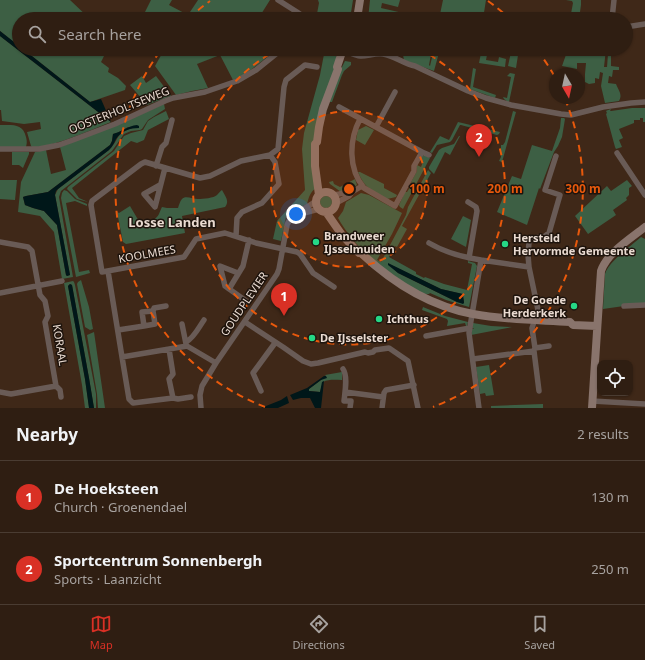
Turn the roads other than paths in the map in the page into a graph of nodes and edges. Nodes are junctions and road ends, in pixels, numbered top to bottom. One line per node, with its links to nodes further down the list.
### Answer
1 (278, 0): 4 (street)
2 (360, 0): 5 (street)
3 (614, 0): 6 (street)
4 (297, 12)
5 (358, 12)
6 (613, 12)
7 (645, 24): 8 (street)
8 (633, 26)
9 (273, 56): 19 (street, OOSTERHOLTSEWEG)
10 (344, 56): 30 (street)
11 (391, 56): 14 (street)
12 (317, 67): 22 (street)
13 (395, 92): 18 (street)
14 (645, 102)
15 (339, 107): 16 (street)
16 (360, 119): 18 (street); 28 (street)
17 (172, 120): 25 (street)
18 (376, 127): 20 (street)
19 (0, 149)
20 (422, 152): 23 (street); 28 (street)
21 (617, 153): 29 (street)
22 (270, 155): 26 (street); 33 (street)
23 (428, 155)
24 (556, 156): 40 (street)
25 (156, 166): 26 (street); 41 (street)
26 (165, 168): 27 (street)
27 (160, 185)
28 (362, 186): 30 (street, GOUDPLEVIER)
29 (645, 195)
30 (326, 202): 37 (street, GOUDPLEVIER); 53 (street)
31 (468, 202): 38 (street)
32 (645, 227): 58 (street)
33 (236, 236): 34 (street, KOOLMEES); 41 (street, KOOLMEES)
34 (249, 240): 37 (street, KOOLMEES); 42 (street)
35 (0, 242): 44 (street, KORAAL)
36 (429, 243): 38 (street)
37 (282, 249): 45 (street, KOOLMEES); 56 (street, GOUDPLEVIER)
38 (469, 258): 39 (street)
39 (481, 260): 40 (street); 53 (street)
40 (529, 267): 55 (street)
41 (108, 271): 61 (street)
42 (238, 273): 46 (street); 46 (street)
43 (62, 281): 44 (street)
44 (38, 285): 47 (street); 73 (street, KORAAL)
45 (334, 287)
46 (229, 289): 48 (street)
47 (0, 293)
48 (246, 301)
49 (645, 305): 51 (street)
50 (166, 306): 52 (street)
51 (624, 306)
52 (153, 311): 59 (street); 59 (street)
53 (472, 314): 55 (street); 60 (street)
54 (204, 320): 64 (street)
55 (534, 320): 58 (street); 67 (street)
56 (245, 322): 63 (street); 70 (street, GOUDPLEVIER)
57 (182, 324): 64 (street)
58 (597, 324): 83 (street)
59 (144, 326): 61 (street)
60 (470, 328): 62 (street); 69 (street)
61 (118, 330): 68 (street)
62 (426, 336)
63 (275, 343): 72 (street); 74 (street)
64 (186, 344): 66 (street); 70 (street)
65 (549, 346): 67 (street)
66 (168, 349): 68 (street); 81 (street)
67 (534, 349): 69 (street); 77 (street)
68 (122, 357): 81 (street)
69 (473, 360): 88 (street)
70 (216, 364): 84 (street, GOUDPLEVIER)
71 (343, 369): 76 (street)
72 (414, 385): 80 (street); 87 (street)
73 (56, 386): 75 (street); 78 (street, KORAAL)
74 (261, 391)
75 (0, 392)
76 (345, 392): 80 (street); 85 (street)
77 (539, 392)
78 (61, 397)
79 (191, 397): 81 (street)
80 (383, 397): 86 (street)
81 (173, 398)
82 (645, 404): 83 (street)
83 (592, 405)
84 (201, 408)
85 (350, 408)
86 (382, 408)
87 (418, 408)
88 (479, 408)

